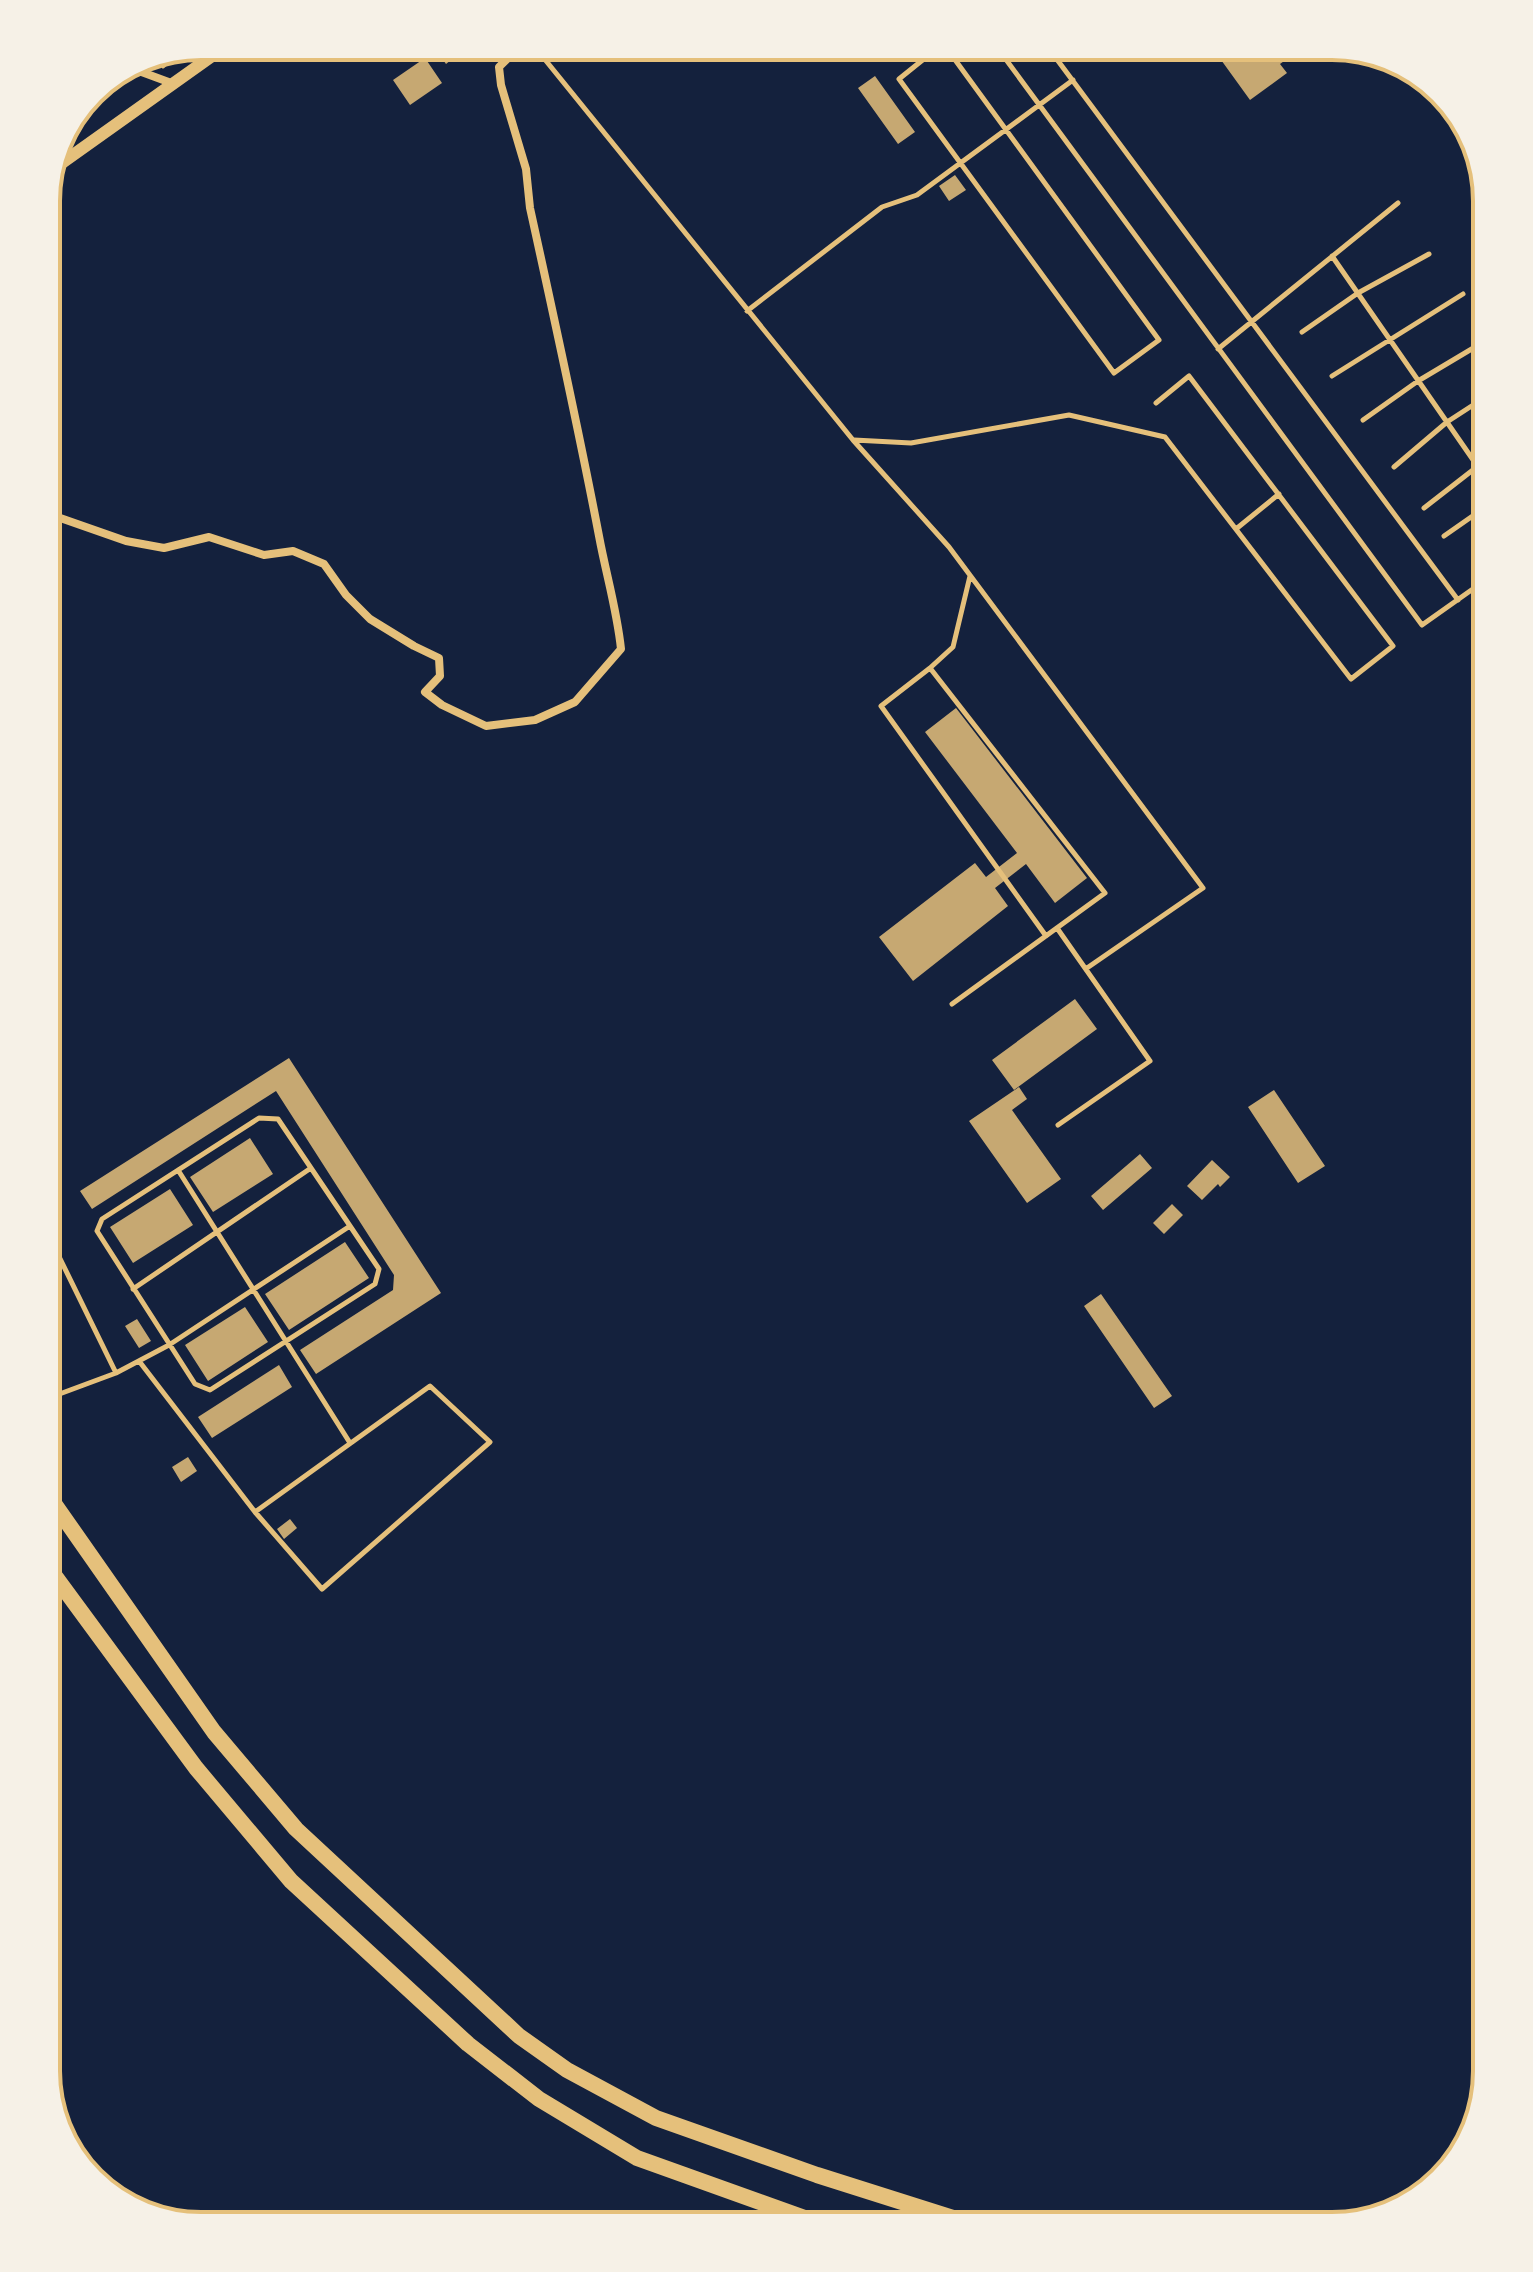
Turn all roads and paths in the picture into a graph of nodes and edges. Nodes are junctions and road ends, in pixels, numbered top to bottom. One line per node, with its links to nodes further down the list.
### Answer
1 (207, 60): 12 (street)
2 (506, 60): 43 (street)
3 (545, 60): 24 (lane)
4 (924, 60): 18 (lane)
5 (953, 60): 15 (lane)
6 (1006, 60): 13 (lane)
7 (1058, 60): 11 (lane)
8 (165, 65): 10 (path)
9 (144, 73): 10 (street)
10 (152, 76): 12 (street)
11 (1073, 80): 13 (lane); 25 (lane)
12 (175, 84): 14 (street)
13 (1039, 105): 15 (lane); 29 (lane)
14 (134, 114): 16 (street); 17 (street)
15 (1006, 130): 18 (lane); 18 (lane)
16 (70, 149)
17 (66, 160)
18 (961, 163): 24 (lane)
19 (1398, 203): 21 (lane)
20 (1429, 254): 22 (lane)
21 (1332, 256): 22 (lane); 25 (lane)
22 (1358, 293): 26 (lane); 27 (lane)
23 (1463, 294): 27 (lane)
24 (747, 311): 36 (lane)
25 (1250, 322): 29 (lane); 48 (lane)
26 (1302, 332)
27 (1389, 339): 30 (lane); 31 (lane)
28 (1473, 348): 31 (lane)
29 (1218, 349): 48 (lane)
30 (1332, 376)
31 (1418, 381): 34 (lane); 35 (lane)
32 (1156, 403): 40 (lane)
33 (1473, 405): 35 (lane)
34 (1363, 420)
35 (1447, 422): 37 (lane); 38 (lane)
36 (853, 440): 44 (lane); 46 (lane)
37 (1473, 461)
38 (1394, 467)
39 (1473, 467): 41 (lane)
40 (1279, 494): 44 (lane); 44 (lane)
41 (1424, 508)
42 (1473, 516): 45 (lane)
43 (60, 518)
44 (1236, 529)
45 (1444, 536)
46 (971, 575): 49 (lane); 52 (lane)
47 (1473, 589): 48 (lane)
48 (1458, 600)
49 (930, 668): 50 (lane); 51 (lane)
50 (1057, 928): 51 (lane); 52 (lane)
51 (1046, 936): 53 (lane)
52 (1087, 968): 54 (lane)
53 (952, 1004)
54 (1058, 1125)
55 (311, 1168): 56 (lane); 57 (lane); 58 (lane)
56 (178, 1170): 58 (lane); 60 (lane)
57 (350, 1226): 61 (lane); 62 (lane)
58 (217, 1232): 60 (lane); 61 (lane)
59 (60, 1259): 65 (lane)
60 (133, 1289): 63 (lane)
61 (253, 1290): 62 (lane); 63 (lane)
62 (285, 1342): 63 (lane); 67 (lane)
63 (169, 1345): 64 (lane)
64 (139, 1361): 65 (lane); 69 (lane)
65 (116, 1373): 66 (lane)
66 (60, 1394)
67 (351, 1443): 69 (lane); 69 (lane)
68 (60, 1512): 72 (main road)
69 (255, 1512)
70 (60, 1583): 71 (main road)
71 (788, 2212)
72 (934, 2212)

